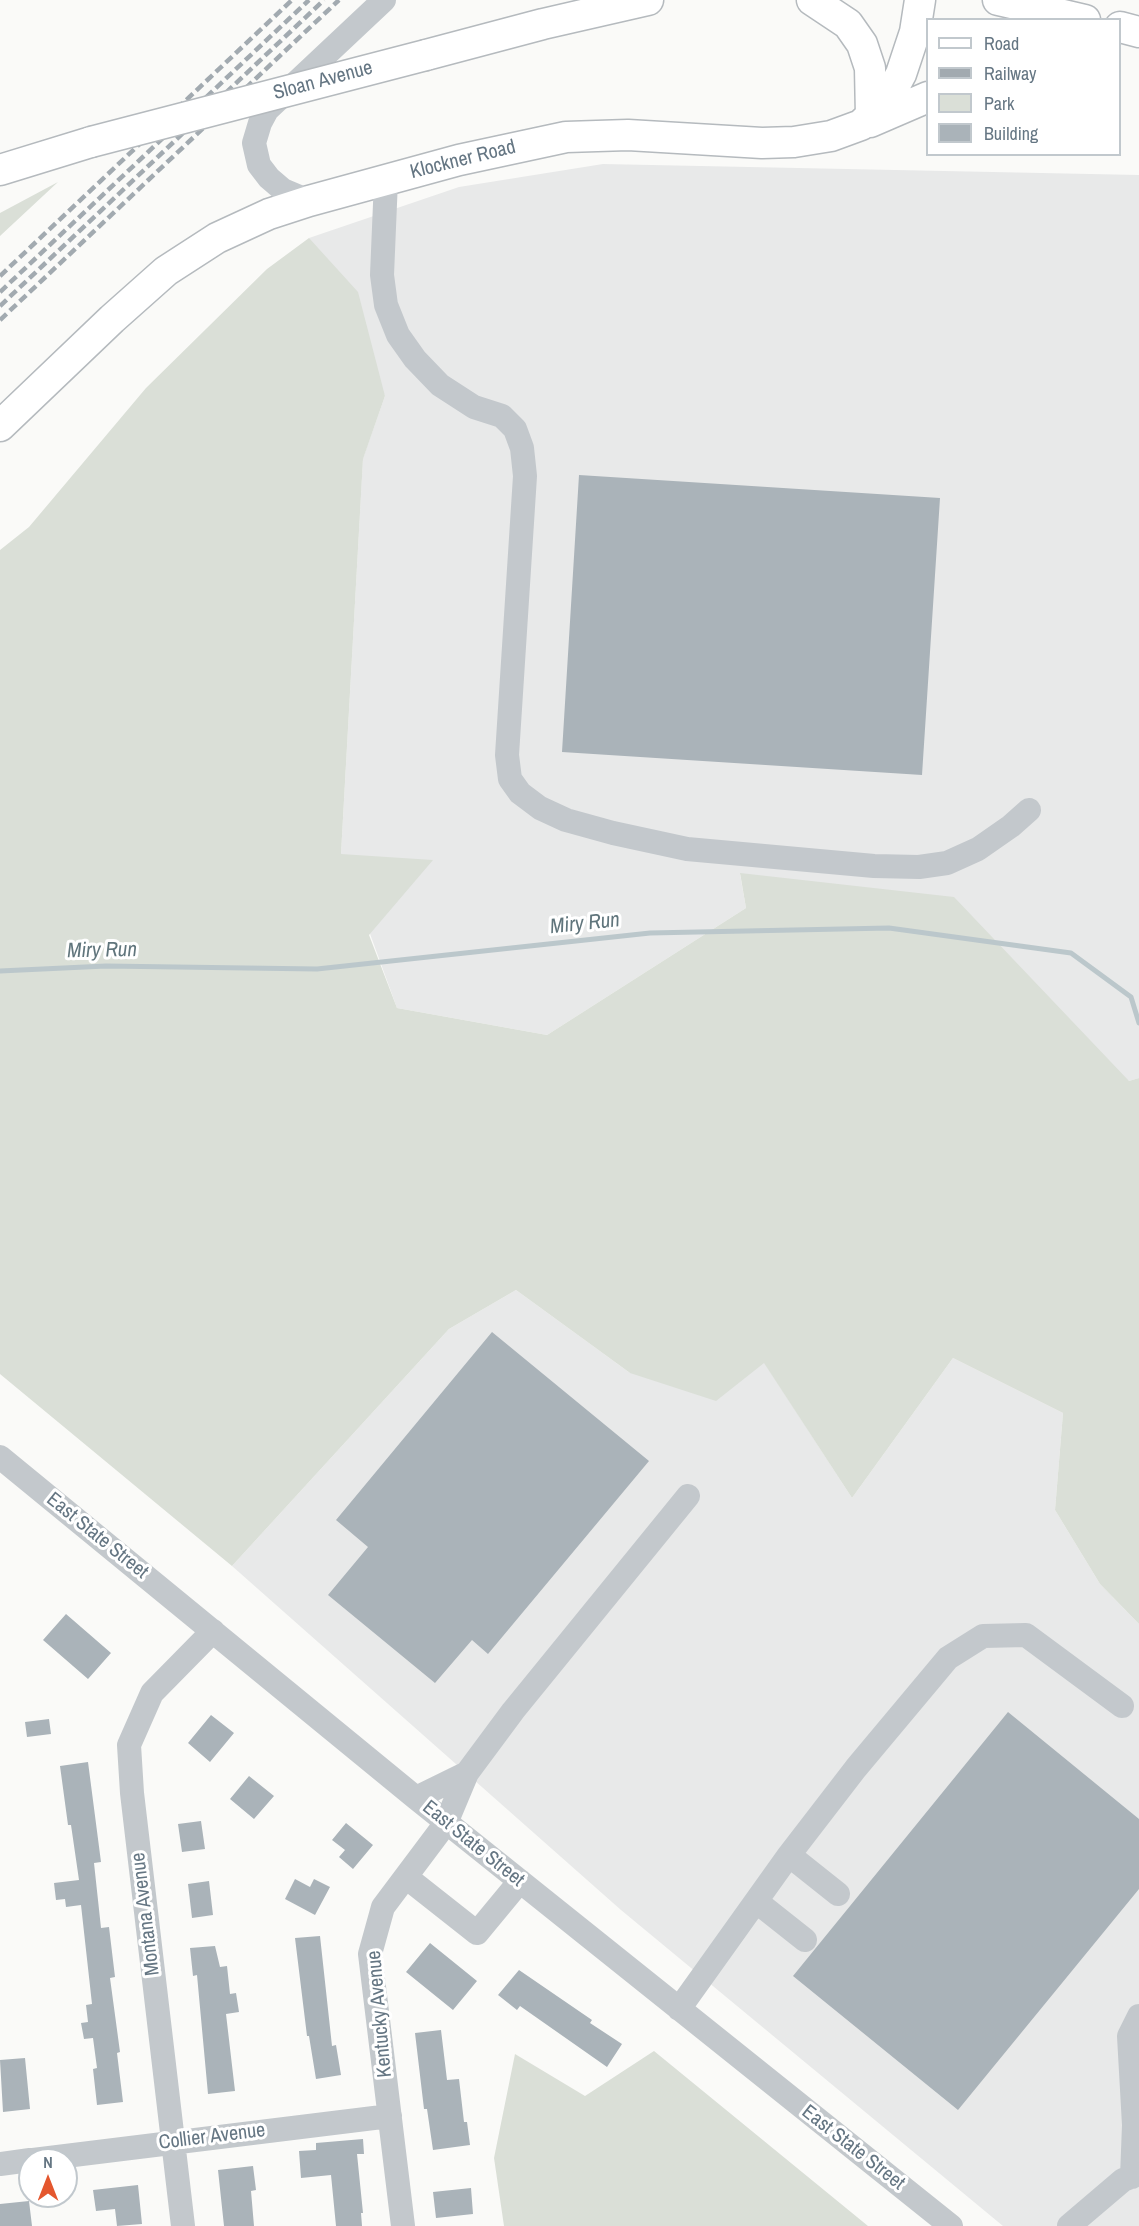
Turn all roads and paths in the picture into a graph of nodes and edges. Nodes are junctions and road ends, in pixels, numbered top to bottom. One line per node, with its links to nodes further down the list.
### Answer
1 (384, 0): 13 (street)
2 (648, 0): 11 (main road, Sloan Avenue, bridge)
3 (812, 0): 10 (main road)
4 (920, 0): 10 (main road, Klockner Road)
5 (998, 0): 6 (main road)
6 (1065, 18)
7 (1121, 28): 8 (main road)
8 (1139, 32)
9 (926, 97): 10 (main road)
10 (866, 121): 12 (main road, Klockner Road)
11 (0, 170)
12 (386, 180): 13 (main road, Klockner Road); 15 (street)
13 (309, 201): 14 (main road, Klockner Road)
14 (0, 426)
15 (1029, 810)
16 (0, 1457): 18 (street, East State Street)
17 (688, 1496): 20 (street)
18 (213, 1630): 21 (street, East State Street); 33 (street, Montana Avenue)
19 (1122, 1706): 23 (street)
20 (466, 1773): 21 (street); 22 (street, Kentucky Avenue)
21 (416, 1798): 22 (street, East State Street)
22 (446, 1823): 24 (street, Kentucky Avenue); 25 (street, East State Street)
23 (789, 1855): 26 (street); 27 (street)
24 (406, 1877): 25 (street); 32 (street, Kentucky Avenue)
25 (520, 1881): 29 (street, East State Street)
26 (838, 1894)
27 (757, 1902): 28 (street); 29 (street)
28 (805, 1940)
29 (679, 2009): 40 (street, East State Street)
30 (1139, 2016): 31 (street)
31 (1136, 2098): 37 (street)
32 (390, 2116): 33 (street, Collier Avenue); 39 (street, Kentucky Avenue)
33 (172, 2142): 34 (street, Collier Avenue); 38 (street, Montana Avenue)
34 (78, 2154)
35 (18, 2162): 36 (street, Collier Avenue)
36 (0, 2164)
37 (1135, 2175): 41 (street)
38 (183, 2226)
39 (403, 2226)
40 (951, 2226)
41 (1069, 2226)

